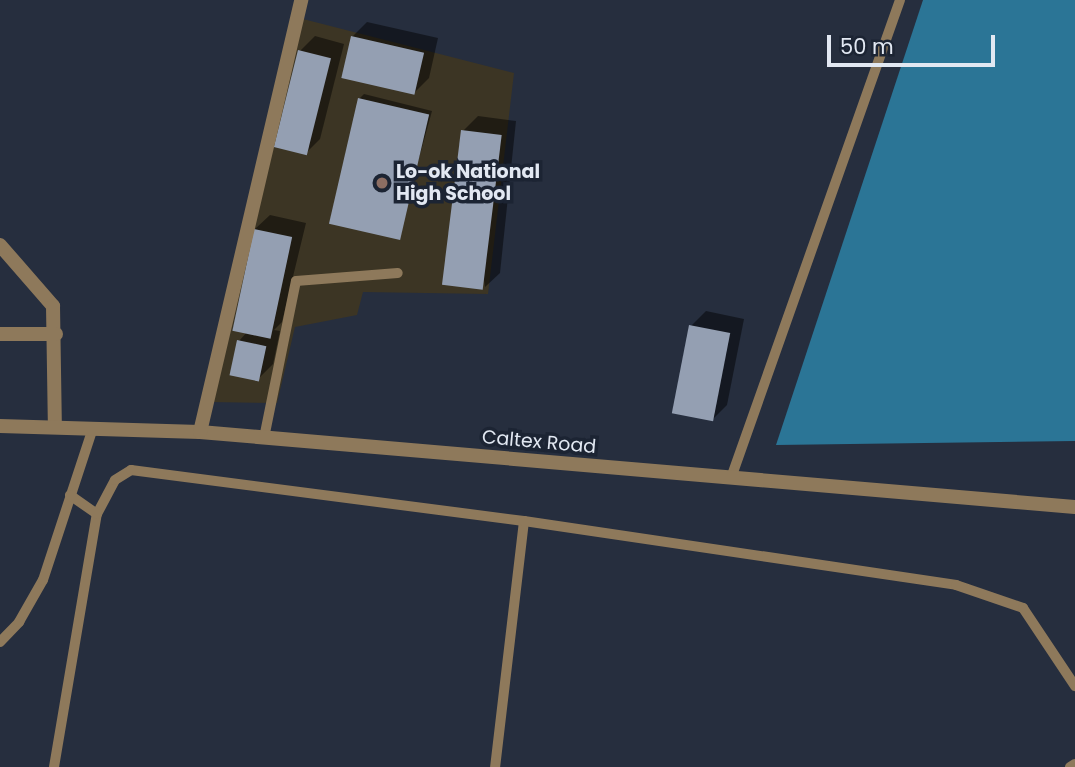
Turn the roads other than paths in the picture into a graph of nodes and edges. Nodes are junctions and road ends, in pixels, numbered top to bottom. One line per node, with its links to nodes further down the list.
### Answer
1 (301, 0): 10 (street)
2 (900, 0): 12 (lane)
3 (0, 245): 6 (street)
4 (398, 273): 11 (lane)
5 (0, 334): 6 (street)
6 (56, 334): 8 (street)
7 (0, 426): 8 (street, Caltex Road)
8 (55, 428): 9 (street, Caltex Road)
9 (93, 428): 10 (street, Caltex Road); 13 (lane)
10 (200, 432): 11 (street, Caltex Road)
11 (264, 438): 12 (street, Caltex Road)
12 (731, 478): 14 (street, Caltex Road)
13 (70, 495): 15 (lane); 17 (lane)
14 (1075, 507)
15 (97, 514): 16 (lane); 20 (lane)
16 (524, 521): 18 (lane); 21 (lane)
17 (0, 642)
18 (1075, 686)
19 (1075, 764): 22 (lane)
20 (54, 767)
21 (495, 767)
22 (1070, 767)

